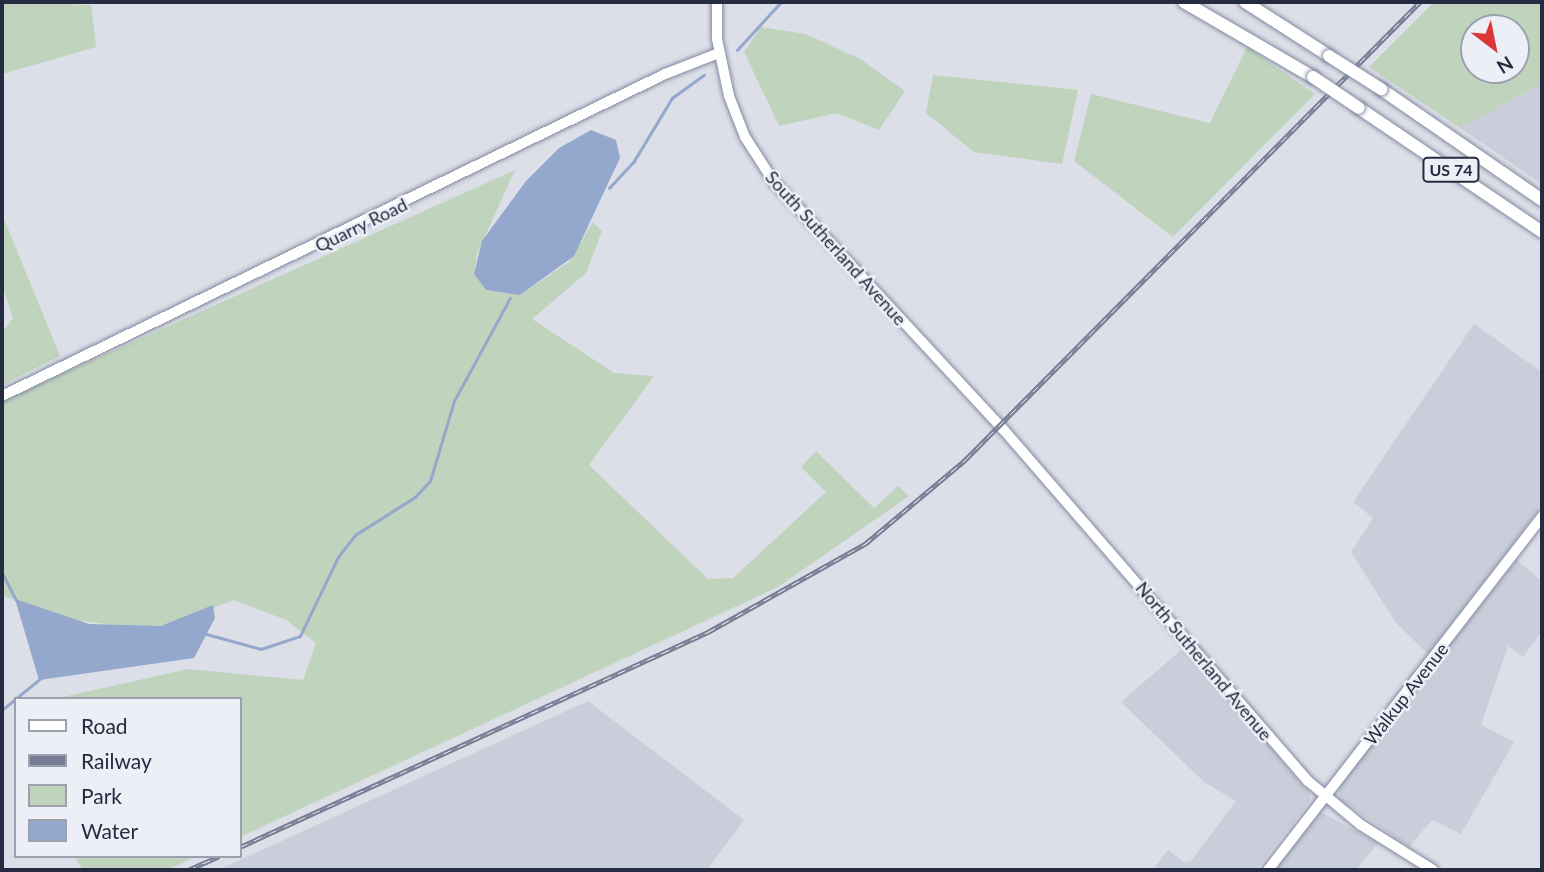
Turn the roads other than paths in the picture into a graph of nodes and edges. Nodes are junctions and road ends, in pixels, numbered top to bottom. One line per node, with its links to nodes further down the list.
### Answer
1 (717, 2): 4 (street, South Sutherland Avenue)
2 (1184, 2): 6 (highway, US 74, bridge)
3 (1245, 2): 5 (highway, US 74, bridge)
4 (719, 53): 7 (street, Quarry Road); 8 (street, South Sutherland Avenue)
5 (1542, 200)
6 (1542, 232)
7 (2, 396)
8 (999, 425): 10 (street, North Sutherland Avenue)
9 (1542, 517): 10 (street, Walkup Avenue)
10 (1324, 795): 11 (street, Walkup Avenue); 12 (street, North Sutherland Avenue)
11 (1268, 870)
12 (1433, 870)

